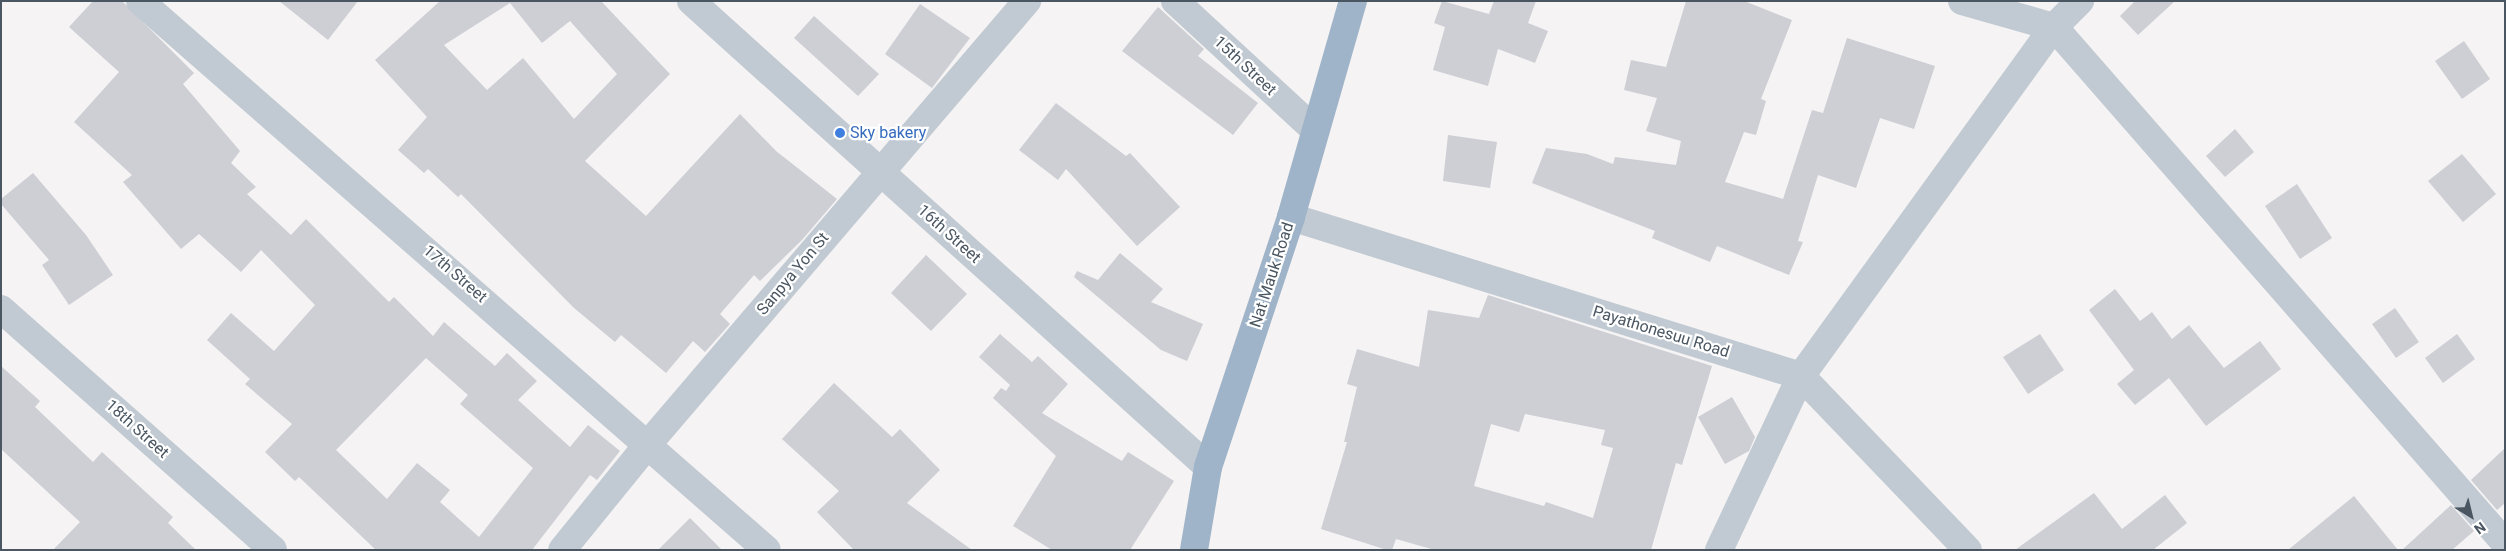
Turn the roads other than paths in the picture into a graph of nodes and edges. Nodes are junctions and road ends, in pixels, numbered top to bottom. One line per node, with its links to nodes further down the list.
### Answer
1 (140, 1): 14 (street, 17th Street)
2 (691, 1): 10 (street, 16th Street)
3 (1027, 1): 10 (street, Sanpya Yon St)
4 (1175, 1): 9 (street, 15th Street)
5 (1353, 1): 9 (highway, Nat Mauk Road)
6 (1962, 1): 8 (street)
7 (2080, 1): 8 (street)
8 (2054, 28): 13 (street); 16 (street)
9 (1315, 130): 11 (highway, Nat Mauk Road)
10 (880, 172): 14 (street, Sanpya Yon St); 15 (street, 16th Street)
11 (1291, 217): 13 (street, Payathonesuu Road); 15 (highway, Nat Mauk Road)
12 (1, 309): 17 (street, 18th Street)
13 (1801, 376): 21 (street); 22 (street, Payathonesuu Road)
14 (649, 443): 18 (street, Sanpya Yon St); 19 (street, 17th Street)
15 (1208, 467): 20 (highway, Nat Mauk Road)
16 (2505, 543)
17 (273, 550)
18 (562, 550)
19 (767, 550)
20 (1194, 550)
21 (1719, 550)
22 (1968, 550)

